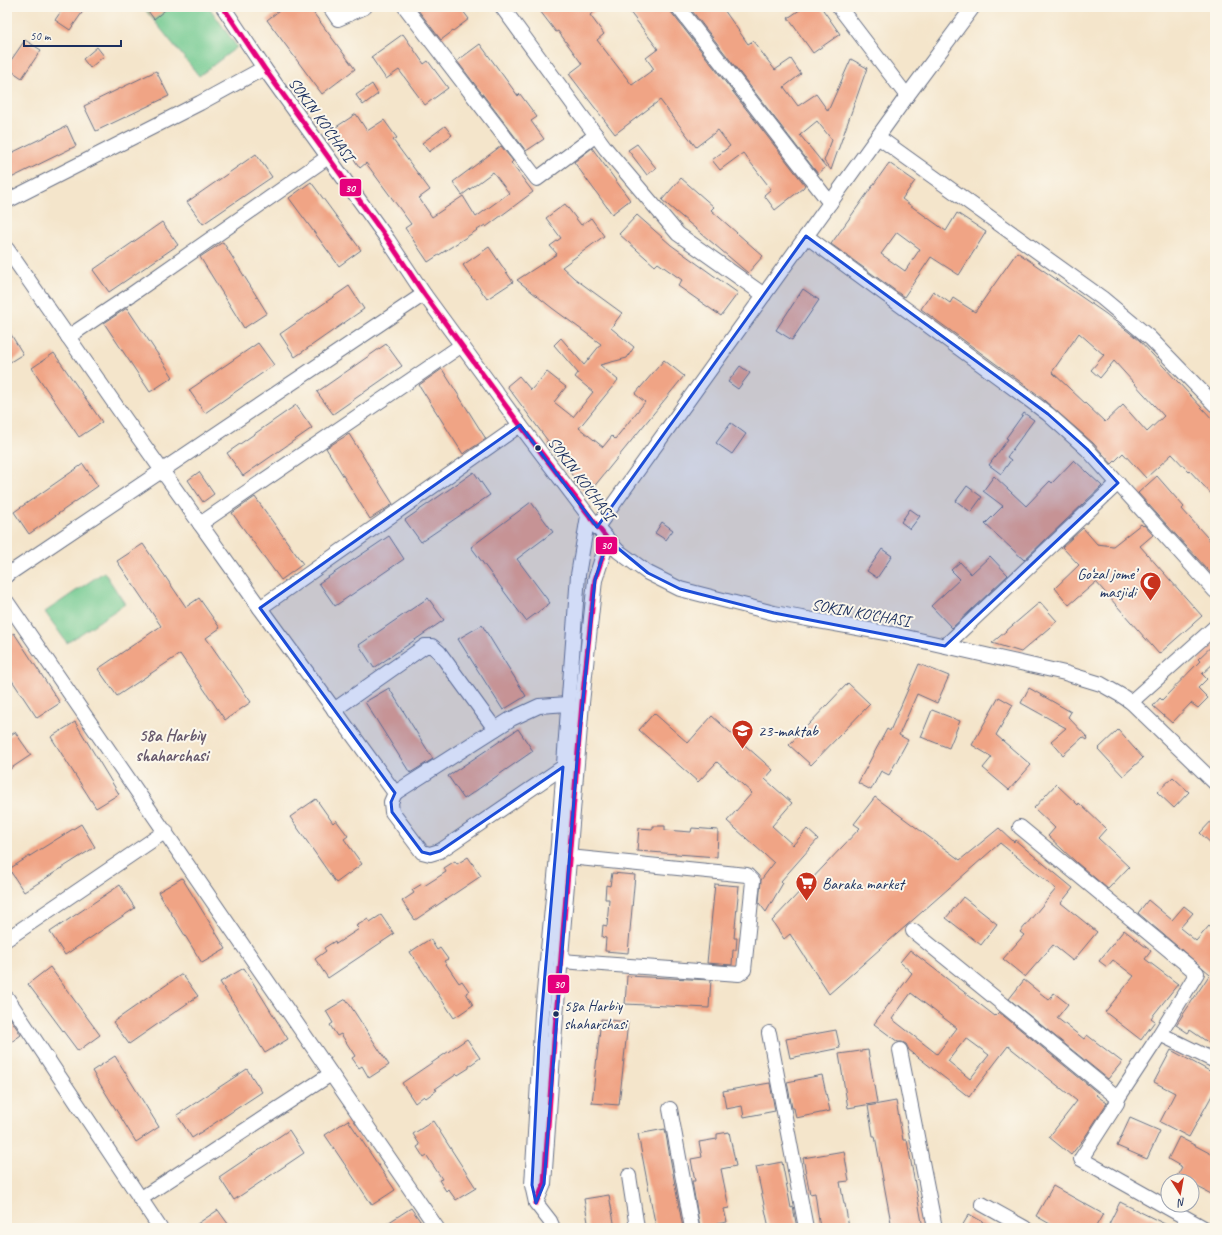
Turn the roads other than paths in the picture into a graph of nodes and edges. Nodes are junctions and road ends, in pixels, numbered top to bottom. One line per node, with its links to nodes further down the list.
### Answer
1 (223, 7): 9 (street, SOKIN KO'CHASI)
2 (330, 7): 3 (street)
3 (365, 7)
4 (405, 7): 11 (street)
5 (502, 7): 11 (street)
6 (678, 7): 15 (street)
7 (838, 7): 10 (street)
8 (973, 7): 10 (street)
9 (264, 68): 13 (street, SOKIN KO'CHASI); 14 (street)
10 (907, 96): 12 (street)
11 (596, 135): 19 (street)
12 (878, 137): 15 (street); 22 (street)
13 (328, 157): 18 (street, SOKIN KO'CHASI); 20 (street)
14 (7, 201)
15 (830, 203): 16 (street)
16 (806, 236): 19 (street); 25 (street)
17 (7, 249): 20 (street)
18 (424, 294): 21 (street, SOKIN KO'CHASI); 24 (street)
19 (764, 294): 28 (street)
20 (68, 337): 24 (street)
21 (462, 345): 23 (street, SOKIN KO'CHASI); 27 (street)
22 (1215, 406)
23 (520, 425): 26 (street, SOKIN KO'CHASI); 33 (street)
24 (162, 470): 27 (street); 30 (street)
25 (1118, 483): 31 (street); 35 (street)
26 (588, 516): 28 (street, SOKIN KO'CHASI); 37 (street)
27 (200, 524): 33 (street)
28 (597, 527): 29 (street, SOKIN KO'CHASI)
29 (608, 540): 35 (street, SOKIN KO'CHASI); 45 (street)
30 (7, 575)
31 (1215, 591)
32 (7, 602): 44 (street)
33 (260, 608): 38 (street)
34 (1215, 627): 36 (street)
35 (945, 646): 36 (street, SOKIN KO'CHASI)
36 (1131, 702): 41 (street, SOKIN KO'CHASI)
37 (568, 704): 39 (street); 40 (street)
38 (334, 710): 39 (street); 42 (street)
39 (495, 729): 42 (street)
40 (564, 767): 42 (street); 59 (street)
41 (1215, 783)
42 (395, 793)
43 (1020, 827): 51 (street)
44 (166, 831): 47 (street); 54 (street)
45 (570, 857): 48 (street); 48 (street)
46 (913, 931): 55 (street)
47 (7, 939)
48 (561, 961): 59 (street)
49 (7, 998): 58 (street)
50 (769, 1033): 66 (street)
51 (1160, 1034): 53 (street); 55 (street)
52 (900, 1050): 67 (street)
53 (1215, 1061)
54 (331, 1074): 58 (street); 62 (street)
55 (1118, 1098): 69 (street)
56 (670, 1109): 65 (street)
57 (629, 1176): 64 (street)
58 (140, 1199): 61 (street)
59 (536, 1203): 63 (street)
60 (982, 1204): 68 (street)
61 (160, 1228)
62 (437, 1228)
63 (553, 1228)
64 (637, 1228)
65 (692, 1228)
66 (806, 1228)
67 (935, 1228)
68 (1025, 1228)
69 (1204, 1228)

